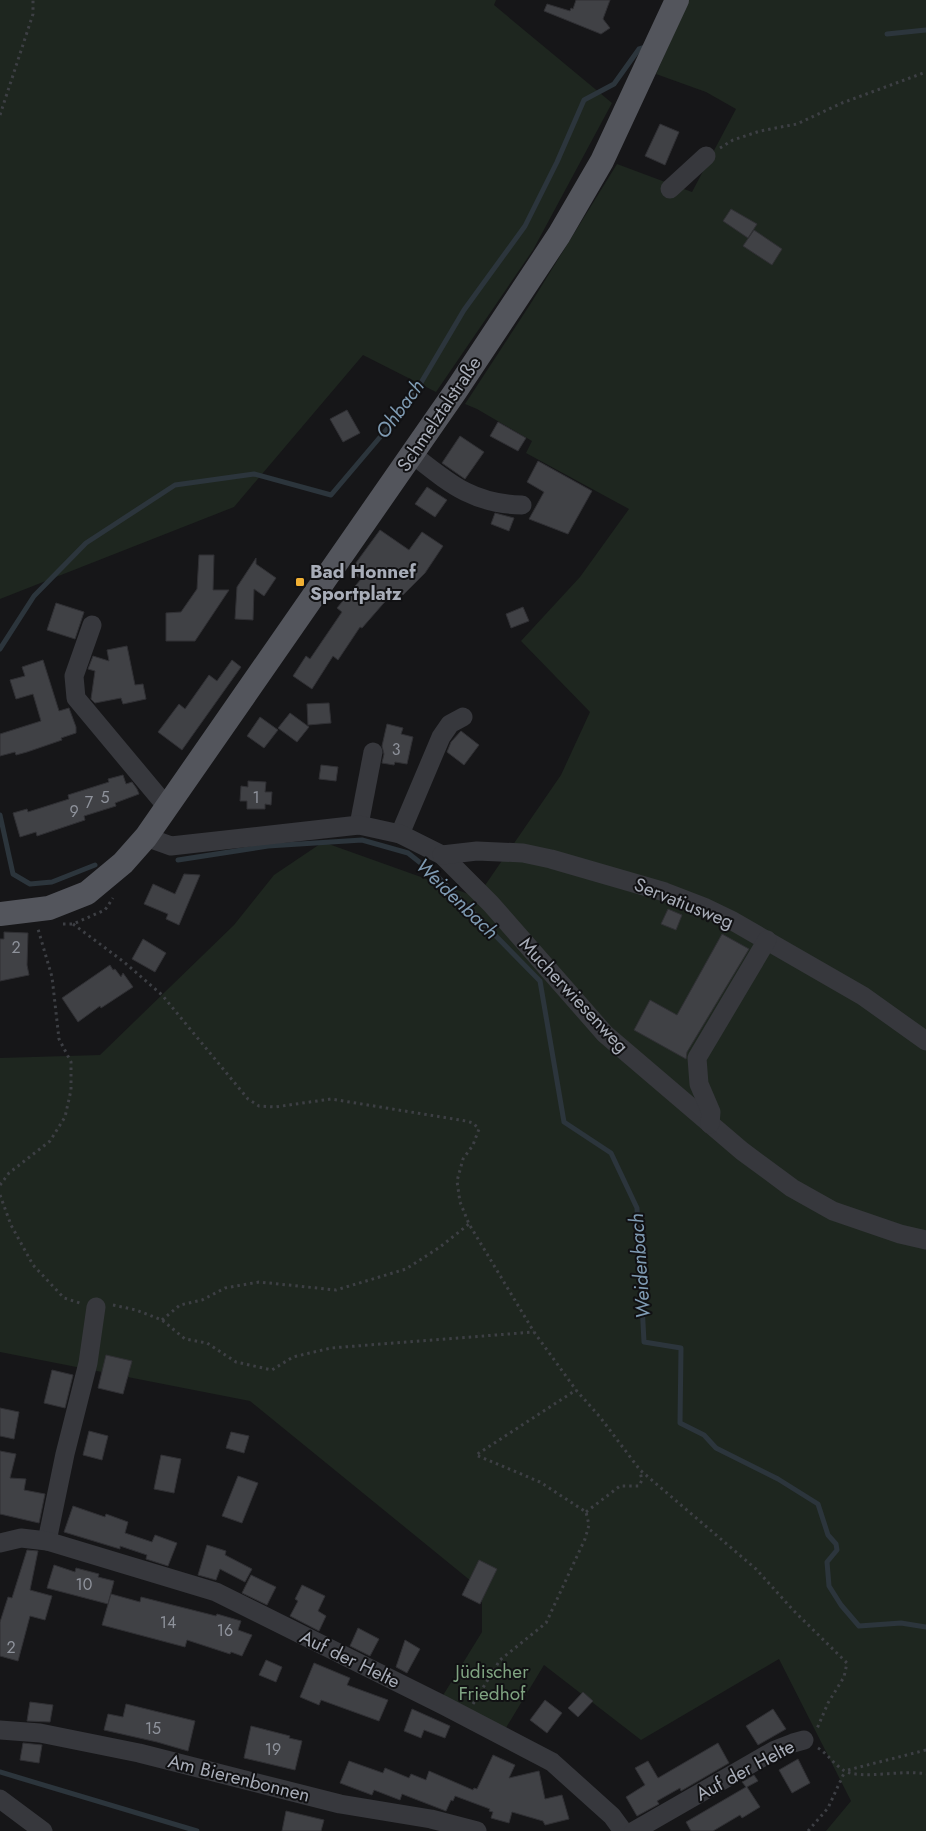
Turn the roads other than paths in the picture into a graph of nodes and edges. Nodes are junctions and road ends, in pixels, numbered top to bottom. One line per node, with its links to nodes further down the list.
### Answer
1 (674, 7): 4 (main road, Schmelztalstraße)
2 (706, 156): 3 (street)
3 (670, 189)
4 (412, 454): 5 (street); 9 (main road, Schmelztalstraße)
5 (522, 505)
6 (92, 625): 9 (street)
7 (463, 718): 11 (street)
8 (373, 752): 10 (street)
9 (167, 807): 12 (main road, Schmelztalstraße)
10 (359, 825): 11 (street, Mucherwiesenweg); 12 (street, Mucherwiesenweg)
11 (400, 834): 13 (street, Mucherwiesenweg)
12 (146, 837): 14 (main road, Schmelztalstraße)
13 (442, 855): 15 (street, Servatiusweg); 17 (street, Mucherwiesenweg)
14 (0, 914)
15 (767, 940): 16 (street, Servatiusweg); 17 (street)
16 (926, 1041)
17 (710, 1124): 18 (street, Mucherwiesenweg)
18 (926, 1240)
19 (96, 1307): 20 (street)
20 (47, 1541): 21 (street, Auf der Helte); 27 (street, Auf der Helte)
21 (0, 1543)
22 (0, 1730): 26 (street, Am Bierenbonnen)
23 (804, 1740): 28 (street, Auf der Helte)
24 (0, 1799): 25 (street)
25 (43, 1831)
26 (477, 1831)
27 (623, 1831)
28 (634, 1831)

